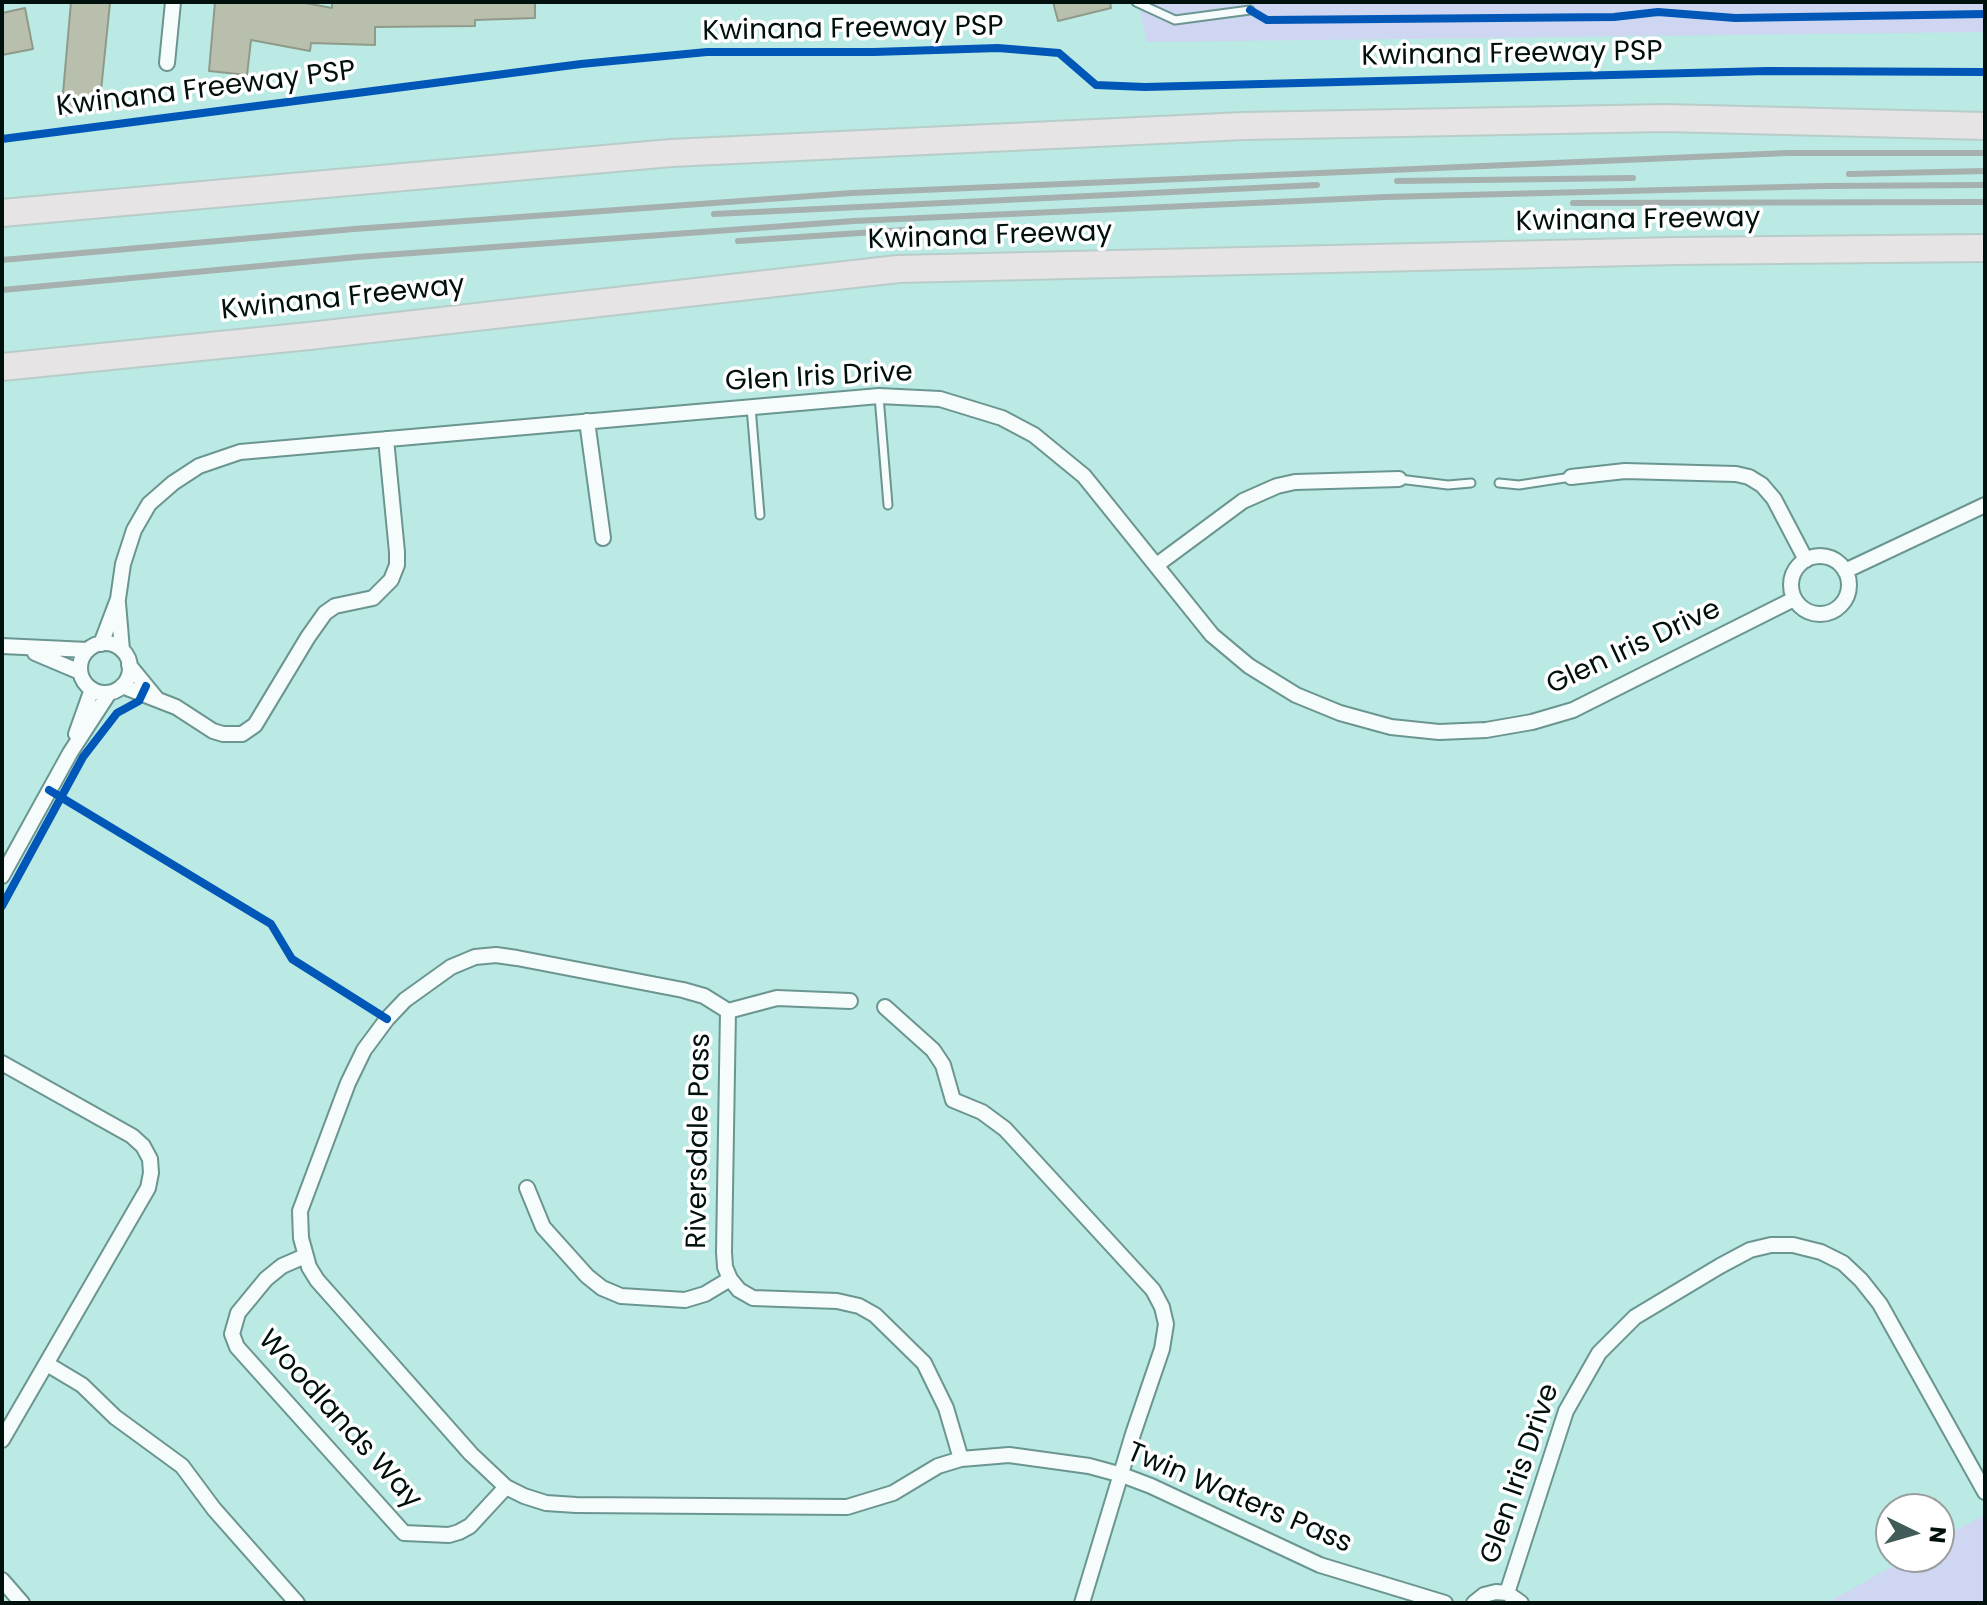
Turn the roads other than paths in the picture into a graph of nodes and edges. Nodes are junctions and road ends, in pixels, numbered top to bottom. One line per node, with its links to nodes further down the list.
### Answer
1 (173, 2): 4 (street)
2 (1136, 2): 3 (lane)
3 (1250, 10)
4 (167, 63)
5 (1985, 126): 6 (highway)
6 (2, 213)
7 (1985, 248): 8 (highway, Kwinana Freeway)
8 (309, 336): 9 (highway, Kwinana Freeway); 10 (highway)
9 (2, 367)
10 (2, 377)
11 (879, 396): 12 (street, Glen Iris Drive); 19 (lane); 24 (street, Glen Iris Drive)
12 (751, 407): 13 (street, Glen Iris Drive); 21 (lane)
13 (587, 421): 14 (street, Glen Iris Drive); 22 (street)
14 (386, 439): 26 (street, Glen Iris Drive); 36 (street)
15 (1571, 477): 18 (lane); 23 (street)
16 (1399, 479): 17 (lane); 24 (street)
17 (1471, 483)
18 (1499, 483)
19 (888, 505)
20 (1985, 505): 25 (street)
21 (760, 515)
22 (603, 538)
23 (1806, 560): 25 (street); 27 (street)
24 (1158, 564): 27 (street, Glen Iris Drive)
25 (1845, 571): 27 (street)
26 (118, 599): 30 (street); 31 (street)
27 (1794, 599)
28 (2, 646): 29 (street)
29 (19, 647): 30 (street); 33 (street)
30 (95, 647): 31 (street); 33 (street)
31 (122, 650): 32 (street)
32 (129, 665): 35 (street); 36 (street)
33 (80, 672): 34 (street)
34 (92, 689): 35 (street); 37 (street)
35 (116, 689): 36 (street); 37 (street)
36 (156, 698)
37 (70, 753): 38 (street)
38 (2, 876)
39 (850, 1001): 41 (street)
40 (885, 1007): 49 (street)
41 (728, 1011): 44 (street); 45 (street, Riversdale Pass)
42 (2, 1063): 46 (street)
43 (527, 1188): 45 (street)
44 (305, 1256): 50 (street); 50 (street, Woodlands Way)
45 (730, 1279): 48 (street, Riversdale Pass)
46 (47, 1364): 47 (street); 55 (street)
47 (2, 1440)
48 (961, 1459): 49 (street, Twin Waters Pass); 50 (street, Twin Waters Pass)
49 (1122, 1475): 56 (street); 57 (street, Twin Waters Pass)
50 (506, 1487)
51 (1985, 1492): 53 (street, Glen Iris Drive)
52 (2, 1580): 54 (street)
53 (1507, 1593): 58 (street); 59 (street)
54 (22, 1603)
55 (297, 1603)
56 (1082, 1603)
57 (1445, 1603)
58 (1474, 1603)
59 (1521, 1603)

